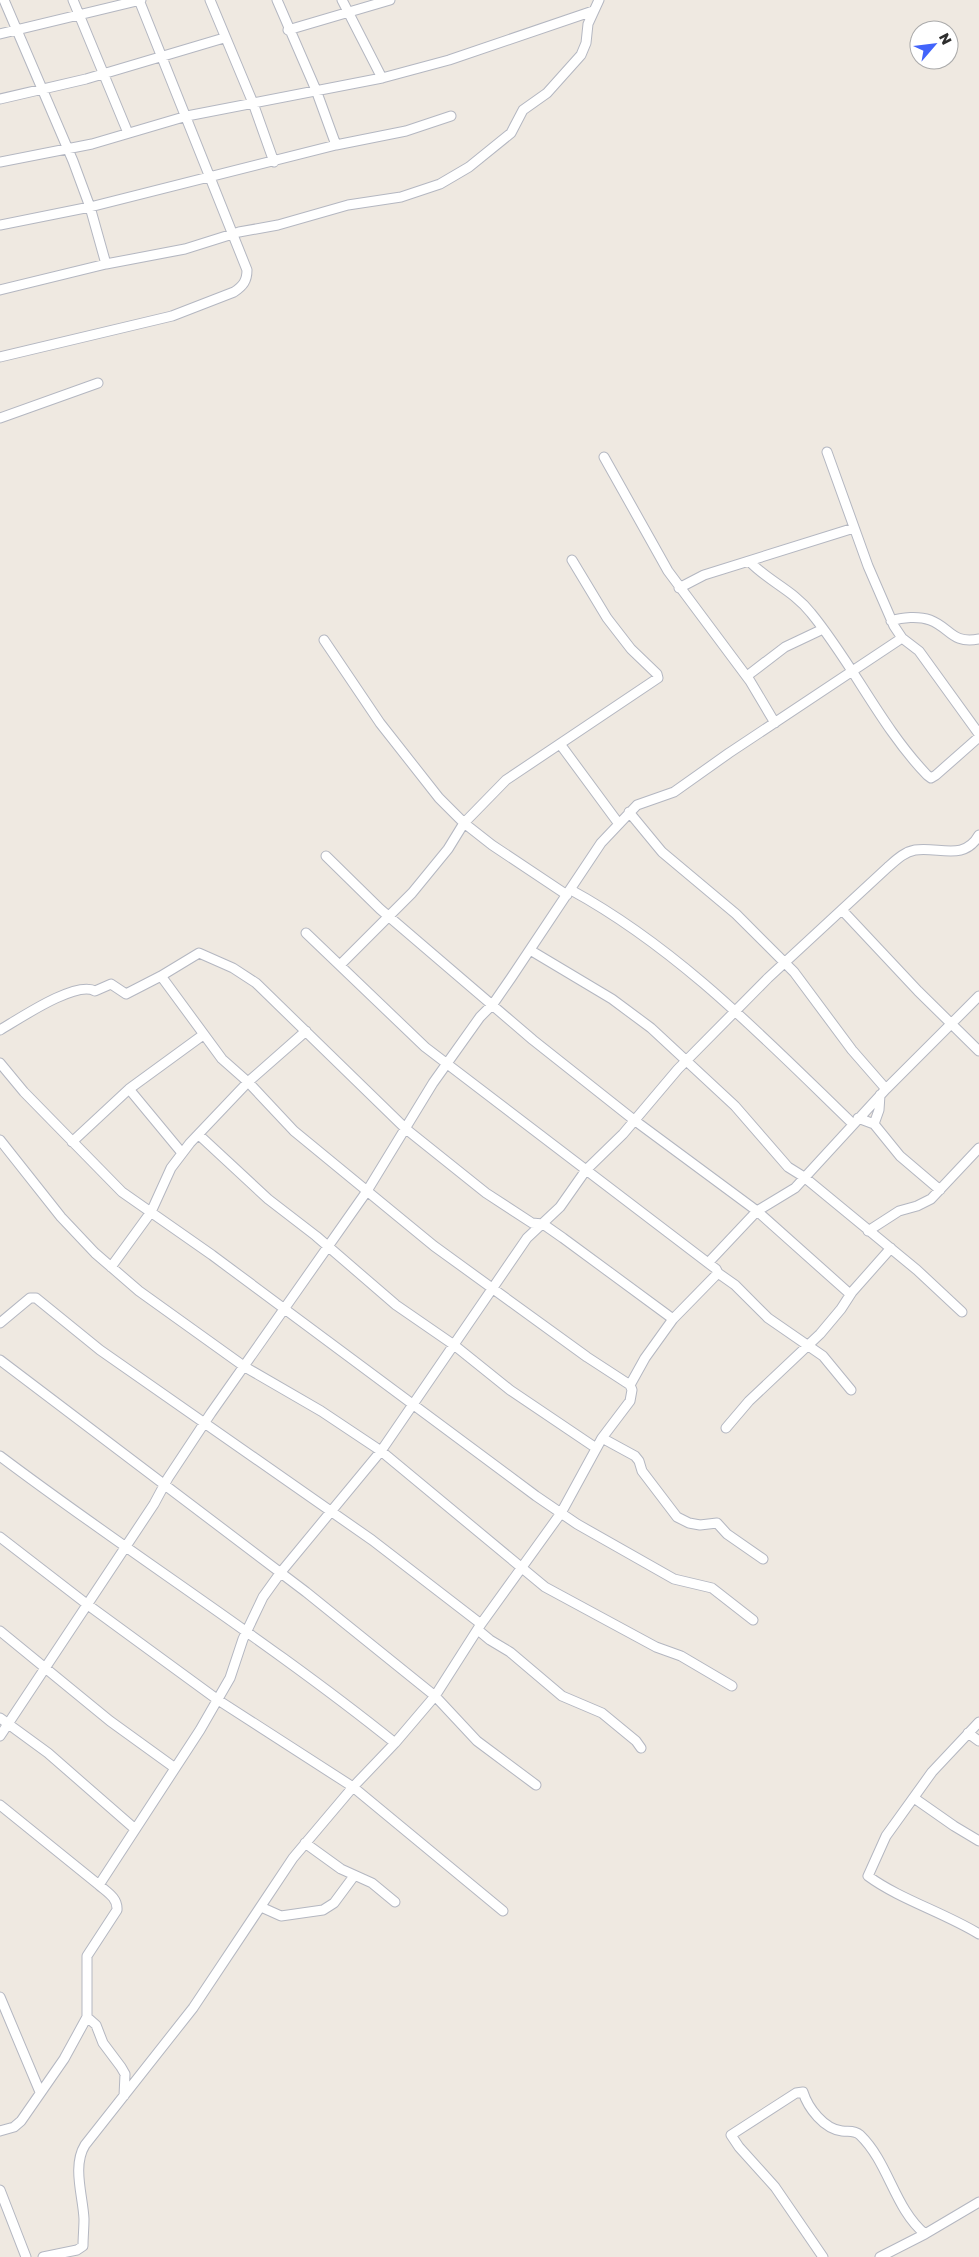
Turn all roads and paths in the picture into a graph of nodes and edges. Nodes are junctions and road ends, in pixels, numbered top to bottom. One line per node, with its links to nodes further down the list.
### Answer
1 (4, 0): 12 (street)
2 (73, 0): 11 (street)
3 (140, 0): 11 (street); 16 (street)
4 (210, 0): 15 (street)
5 (276, 0): 13 (street)
6 (342, 0): 10 (street)
7 (390, 0): 10 (street)
8 (599, 0): 9 (street)
9 (592, 11): 18 (street); 33 (street)
10 (349, 14): 13 (street); 18 (street)
11 (80, 16): 12 (street); 17 (street)
12 (16, 29): 14 (street); 19 (street)
13 (288, 30): 20 (street)
14 (0, 34)
15 (224, 38): 16 (street); 22 (street)
16 (164, 56): 17 (street); 23 (street)
17 (104, 74): 19 (street); 25 (street)
18 (382, 78): 20 (street)
19 (40, 89): 21 (street); 27 (street)
20 (316, 90): 22 (street); 26 (street)
21 (0, 99)
22 (253, 103): 23 (street); 29 (street)
23 (187, 116): 25 (street); 30 (street)
24 (451, 116): 26 (street)
25 (128, 134): 27 (street)
26 (336, 145): 29 (street)
27 (67, 149): 28 (street); 31 (street)
28 (0, 162)
29 (274, 162): 30 (street)
30 (210, 178): 31 (street); 33 (street)
31 (90, 207): 32 (street); 34 (street)
32 (0, 225)
33 (233, 235): 34 (street); 36 (street)
34 (106, 264): 35 (street)
35 (0, 290)
36 (0, 356)
37 (98, 382): 38 (street)
38 (0, 418)
39 (827, 452): 41 (street)
40 (604, 457): 44 (street)
41 (854, 528): 43 (street); 45 (street)
42 (572, 560): 54 (street)
43 (750, 562): 44 (street); 46 (street)
44 (679, 588): 51 (street)
45 (891, 621): 47 (street); 48 (street)
46 (823, 629): 50 (street); 51 (street)
47 (902, 638): 50 (street); 53 (street)
48 (979, 639)
49 (324, 640): 56 (street)
50 (853, 670): 52 (street); 53 (street)
51 (747, 676): 52 (street)
52 (775, 723): 55 (street)
53 (979, 736)
54 (560, 744): 56 (street); 57 (street)
55 (629, 812): 57 (street); 65 (street)
56 (464, 823): 60 (street); 62 (street)
57 (619, 824): 60 (street)
58 (978, 839): 61 (street)
59 (326, 856): 62 (street)
60 (569, 893): 64 (street); 70 (street)
61 (842, 910): 65 (street); 71 (street)
62 (389, 917): 66 (street); 69 (street)
63 (306, 932): 66 (street)
64 (530, 950): 69 (street); 76 (street)
65 (784, 963): 70 (street); 81 (street)
66 (340, 965): 78 (street)
67 (161, 976): 72 (street); 73 (street); 74 (street)
68 (979, 996): 71 (street)
69 (493, 1004): 78 (street); 82 (street)
70 (736, 1010): 76 (street); 83 (street)
71 (951, 1024): 75 (street); 81 (street)
72 (0, 1030)
73 (306, 1031): 79 (street); 85 (street)
74 (203, 1035): 79 (street); 80 (street)
75 (979, 1051)
76 (687, 1060): 82 (street); 92 (street)
77 (0, 1063): 88 (street)
78 (447, 1064): 85 (street); 91 (street)
79 (248, 1082): 86 (street); 94 (street)
80 (130, 1089): 88 (street); 90 (street)
81 (883, 1092): 83 (street); 84 (street)
82 (634, 1120): 91 (street); 95 (street)
83 (856, 1121): 84 (street); 92 (street)
84 (874, 1124): 93 (street)
85 (406, 1129): 94 (street); 97 (street)
86 (199, 1135): 90 (street); 99 (street)
87 (0, 1140): 102 (street)
88 (72, 1142): 96 (street)
89 (979, 1148): 93 (street)
90 (182, 1153): 96 (street)
91 (586, 1170): 97 (street); 101 (street)
92 (804, 1177): 95 (street); 98 (street)
93 (940, 1190): 98 (street)
94 (367, 1191): 99 (street); 104 (street)
95 (757, 1211): 101 (street); 105 (street)
96 (151, 1212): 102 (street); 106 (street)
97 (543, 1224): 104 (street); 108 (street)
98 (868, 1231): 100 (street)
99 (329, 1247): 106 (street); 110 (street)
100 (891, 1248): 105 (street); 107 (street)
101 (708, 1263): 103 (street)
102 (110, 1267): 113 (street)
103 (718, 1273): 108 (street); 111 (street)
104 (494, 1288): 110 (street); 114 (street)
105 (850, 1294): 111 (street)
106 (285, 1310): 113 (street); 116 (street)
107 (962, 1312)
108 (673, 1319): 114 (street)
109 (0, 1323): 117 (street)
110 (454, 1345): 116 (street); 120 (street)
111 (808, 1345): 115 (street); 118 (street)
112 (0, 1360): 123 (street)
113 (245, 1367): 117 (street); 121 (street)
114 (630, 1385): 119 (street)
115 (851, 1390)
116 (412, 1404): 121 (street); 125 (street)
117 (204, 1422): 123 (street); 124 (street)
118 (726, 1428)
119 (602, 1438): 120 (street); 128 (street)
120 (596, 1448): 125 (street)
121 (380, 1451): 124 (street); 129 (street)
122 (0, 1456): 127 (street)
123 (164, 1484): 127 (street); 130 (street)
124 (331, 1512): 130 (street); 133 (street)
125 (561, 1513): 129 (street); 132 (street)
126 (0, 1537): 131 (street)
127 (125, 1545): 131 (street); 135 (street)
128 (763, 1560)
129 (522, 1567): 133 (street); 137 (street)
130 (281, 1572): 135 (street); 138 (street)
131 (88, 1605): 136 (street); 139 (street)
132 (753, 1620)
133 (479, 1627): 138 (street); 147 (street)
134 (0, 1631): 136 (street)
135 (247, 1631): 139 (street); 146 (street)
136 (46, 1667): 142 (street); 148 (street)
137 (732, 1686)
138 (435, 1696): 146 (street); 149 (street)
139 (218, 1700): 148 (street); 150 (street)
140 (0, 1718): 142 (street)
141 (979, 1722): 143 (street)
142 (8, 1724): 144 (street); 153 (street)
143 (968, 1733): 145 (street); 151 (street)
144 (0, 1736)
145 (979, 1742)
146 (395, 1743): 150 (street)
147 (641, 1748)
148 (174, 1768): 153 (street)
149 (536, 1785)
150 (353, 1787): 155 (street); 160 (street)
151 (914, 1798): 154 (street); 161 (street)
152 (0, 1805): 157 (street)
153 (135, 1829): 157 (street)
154 (979, 1841)
155 (305, 1843): 156 (street); 159 (street)
156 (354, 1876): 158 (street); 159 (street)
157 (99, 1885): 163 (street)
158 (395, 1902)
159 (260, 1907): 165 (street)
160 (503, 1911)
161 (979, 1934)
162 (0, 1997): 166 (street)
163 (87, 2017): 164 (street); 166 (street)
164 (125, 2074): 165 (street); 167 (street)
165 (136, 2082): 167 (street)
166 (40, 2092): 168 (street)
167 (124, 2096): 173 (street)
168 (0, 2131)
169 (0, 2190): 172 (street)
170 (979, 2202): 171 (street)
171 (925, 2234): 174 (street); 175 (street)
172 (26, 2257)
173 (43, 2257)
174 (823, 2257)
175 (880, 2257)

